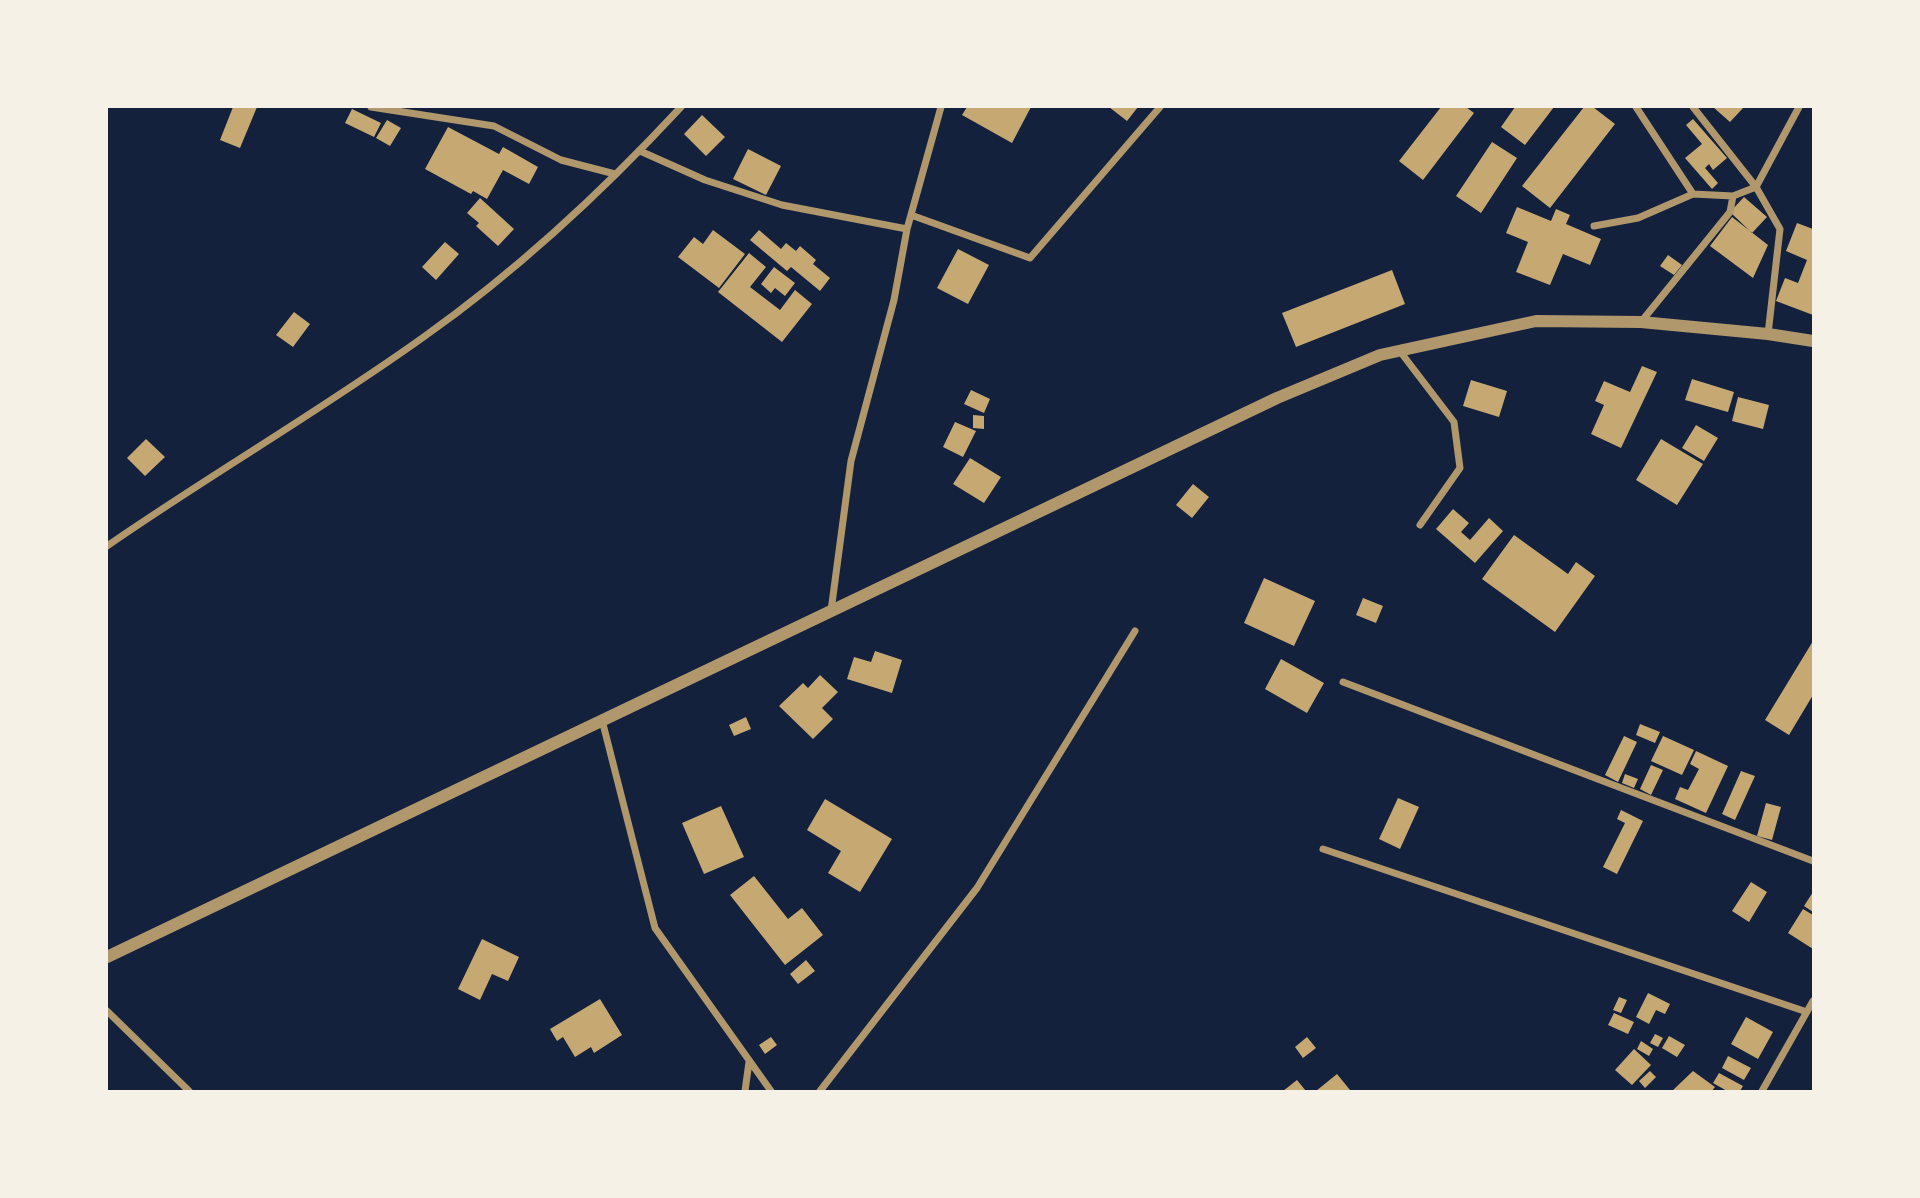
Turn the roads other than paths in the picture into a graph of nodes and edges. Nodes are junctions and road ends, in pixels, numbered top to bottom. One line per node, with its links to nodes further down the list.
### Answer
1 (371, 107): 9 (street)
2 (681, 107): 8 (street)
3 (941, 107): 13 (street)
4 (1160, 107): 13 (street)
5 (1636, 107): 11 (street)
6 (1693, 107): 10 (street)
7 (1799, 107): 10 (street)
8 (640, 151): 9 (street); 15 (street)
9 (615, 174): 21 (street)
10 (1756, 187): 12 (street); 17 (street)
11 (1693, 194): 12 (street); 14 (street)
12 (1733, 196): 16 (street)
13 (911, 215): 15 (street)
14 (1594, 226)
15 (907, 229): 22 (street)
16 (1641, 322): 17 (street); 19 (street)
17 (1768, 334): 18 (street)
18 (1813, 341)
19 (1399, 350): 20 (street); 22 (street)
20 (1419, 525)
21 (107, 546)
22 (831, 611): 25 (street)
23 (1135, 631): 36 (street)
24 (1343, 682): 27 (street)
25 (602, 720): 28 (street); 32 (street)
26 (1323, 849): 31 (street)
27 (1813, 861)
28 (107, 957)
29 (1813, 1001): 31 (street)
30 (107, 1011): 33 (street)
31 (1807, 1012): 37 (street)
32 (749, 1061): 34 (street); 35 (street)
33 (189, 1091)
34 (745, 1091)
35 (771, 1091)
36 (820, 1091)
37 (1762, 1091)

